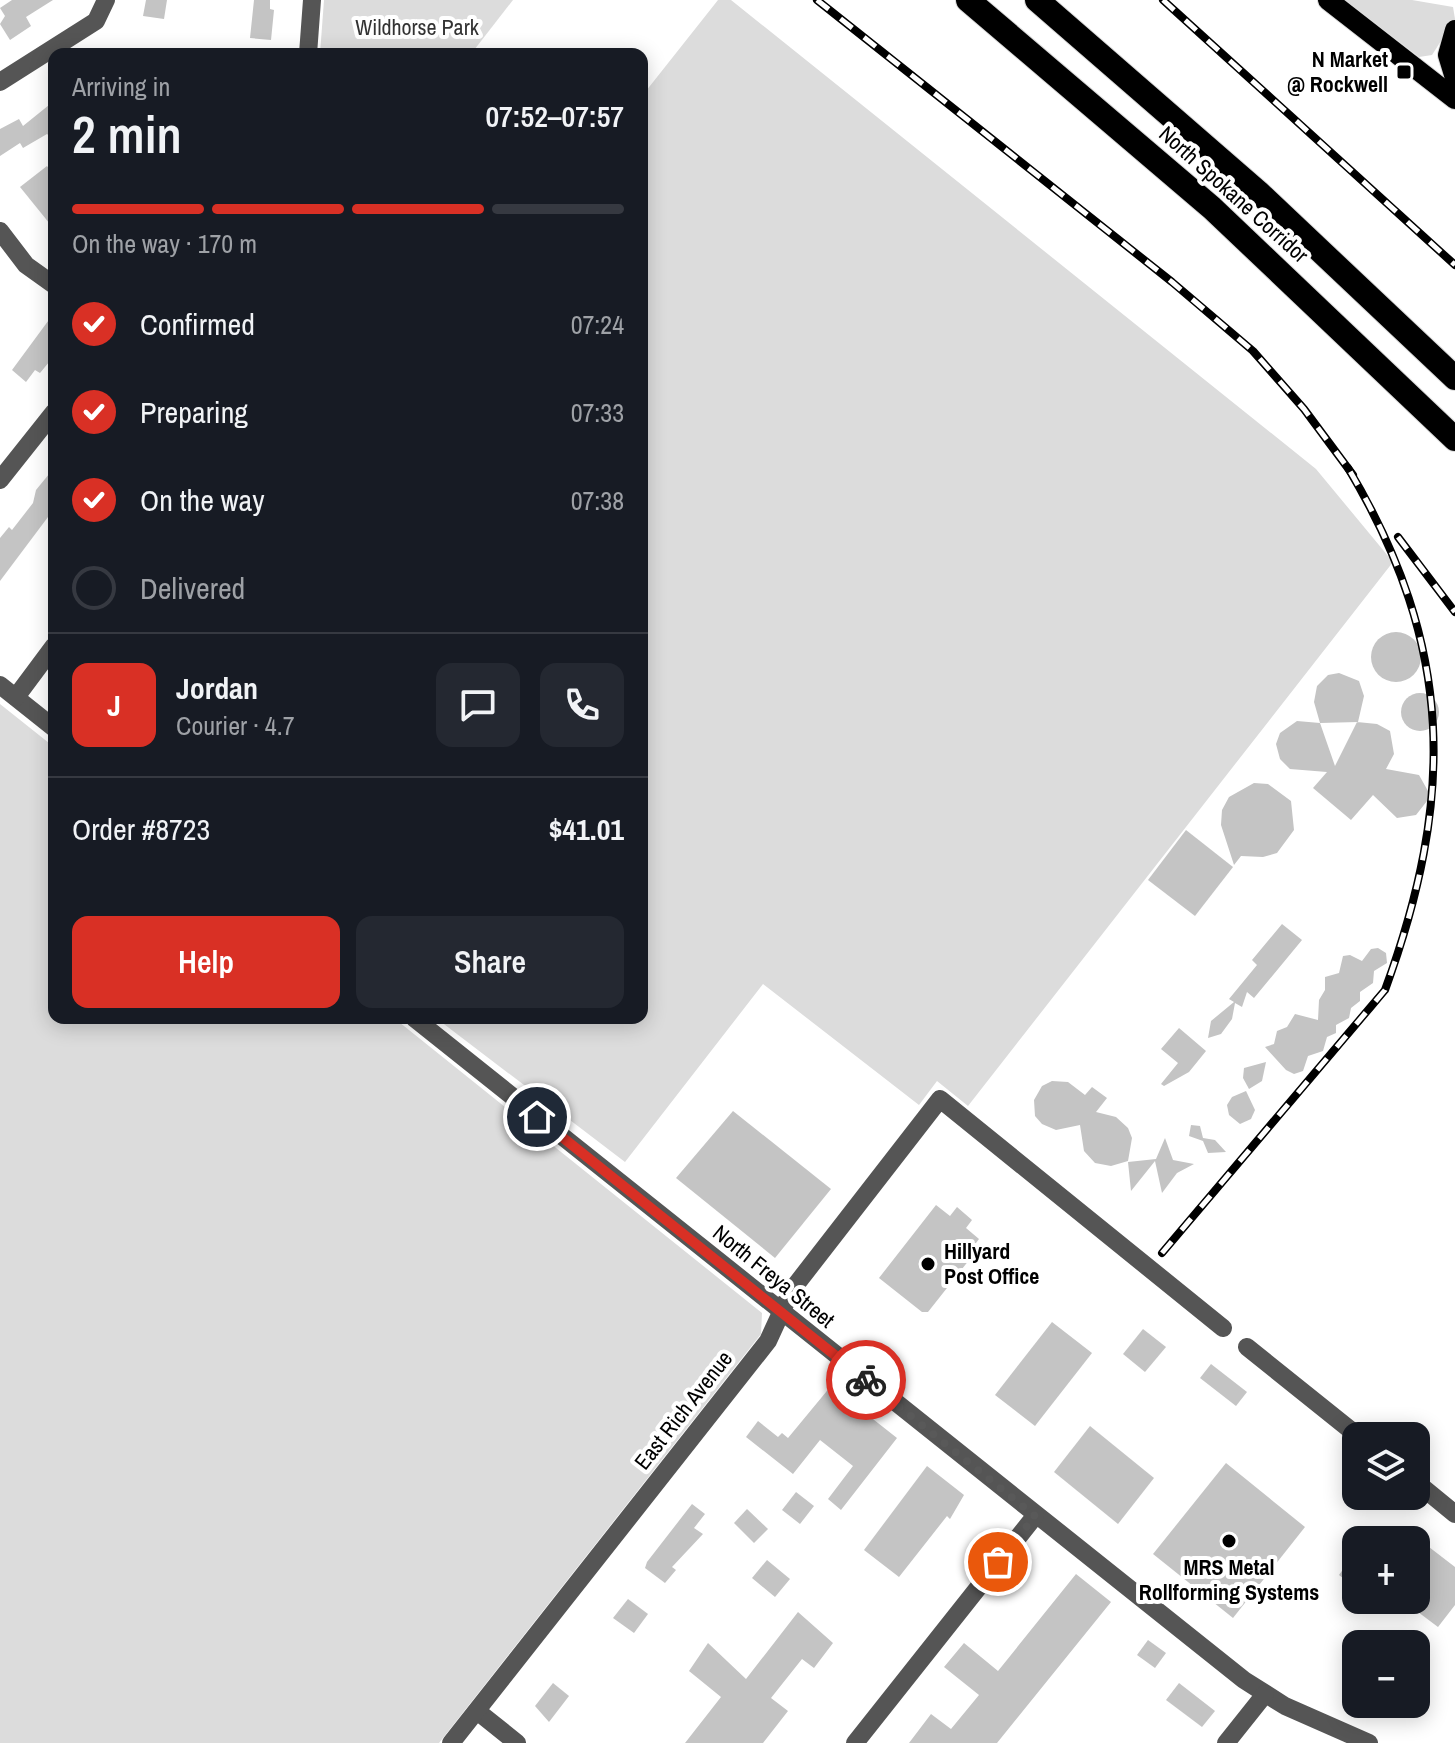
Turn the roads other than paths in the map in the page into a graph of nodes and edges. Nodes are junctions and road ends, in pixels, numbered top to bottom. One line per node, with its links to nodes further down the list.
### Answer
1 (106, 0): 7 (street)
2 (312, 0): 8 (street)
3 (968, 0): 19 (highway, North Spokane Corridor)
4 (1037, 0): 15 (highway, North Spokane Corridor)
5 (1328, 0): 12 (main road)
6 (1455, 30): 10 (main road)
7 (54, 48)
8 (308, 48)
9 (48, 52): 11 (street)
10 (1455, 78)
11 (0, 82)
12 (1455, 99)
13 (0, 231): 14 (street)
14 (48, 281)
15 (1405, 328): 16 (highway); 17 (highway, North Spokane Corridor)
16 (1455, 369)
17 (1455, 378)
18 (48, 420): 20 (street)
19 (1455, 439)
20 (0, 480)
21 (48, 654): 23 (street)
22 (0, 685): 23 (street)
23 (16, 697): 24 (street)
24 (48, 723)
25 (422, 1024): 26 (street, North Freya Street)
26 (782, 1312): 27 (street, East Rich Avenue); 32 (street, North Freya Street); 34 (street, East Rich Avenue)
27 (1223, 1328)
28 (1247, 1347): 29 (street)
29 (1342, 1423)
30 (1430, 1493): 31 (street)
31 (1455, 1514)
32 (1035, 1516): 33 (street, North Freya Street); 38 (street)
33 (1265, 1694): 35 (street, North Freya Street); 39 (street)
34 (477, 1711): 36 (street, East Rich Avenue); 37 (street)
35 (1346, 1738): 40 (street, North Freya Street)
36 (451, 1743)
37 (517, 1743)
38 (855, 1743)
39 (1226, 1743)
40 (1369, 1743)

